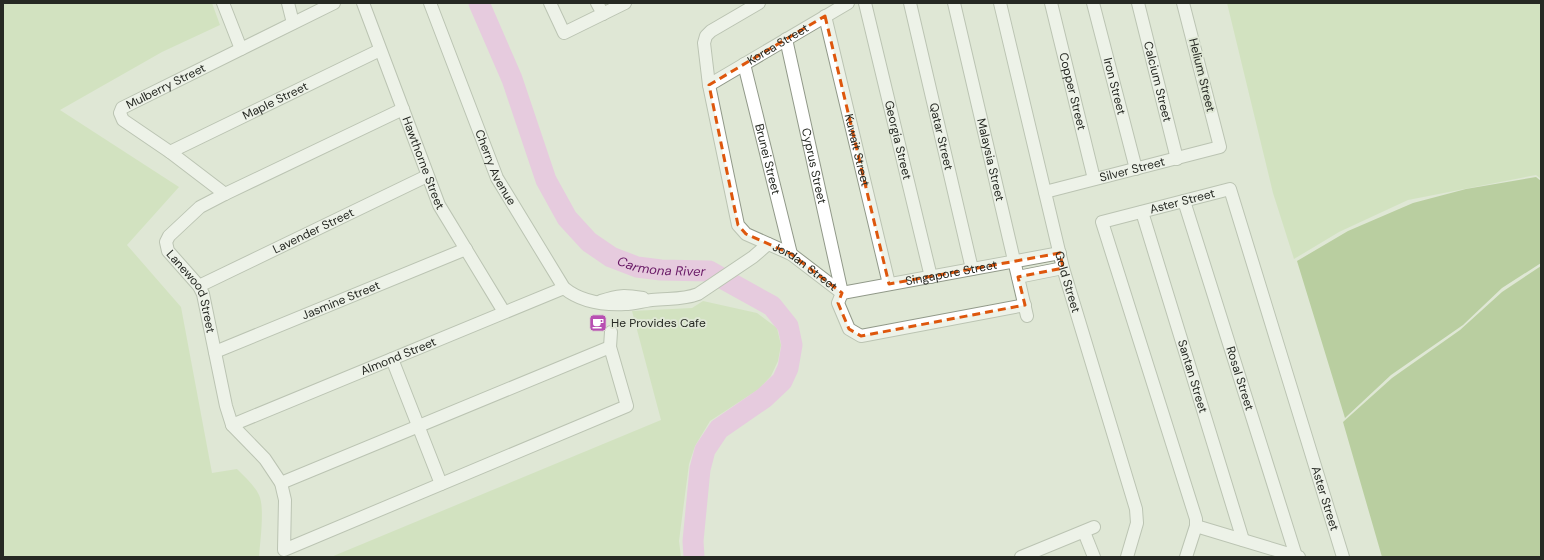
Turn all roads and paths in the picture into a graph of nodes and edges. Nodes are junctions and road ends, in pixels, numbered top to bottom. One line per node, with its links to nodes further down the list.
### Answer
1 (223, 3): 23 (street)
2 (288, 3): 21 (street)
3 (334, 3): 21 (street, Mulberry Street)
4 (363, 3): 24 (street, Hawthorne Street)
5 (430, 3): 49 (street, Cherry Avenue)
6 (550, 3): 19 (street)
7 (597, 3): 19 (street)
8 (625, 3): 19 (street)
9 (759, 3): 26 (street, Jordan Street)
10 (848, 3): 20 (street, Korea Street)
11 (865, 3): 45 (street, Georgia Street)
12 (910, 3): 44 (street, Qatar Street)
13 (954, 3): 42 (street, Malaysia Street)
14 (1000, 3): 34 (street, Gold Street)
15 (1051, 3): 33 (street, Copper Street)
16 (1093, 3): 31 (street, Iron Street)
17 (1138, 3): 30 (street, Calcium Street)
18 (1183, 3): 28 (street, Helium Street)
19 (603, 14)
20 (825, 16): 22 (street, Korea Street); 47 (street, Kuwait Street)
21 (293, 23): 23 (street, Mulberry Street)
22 (786, 40): 25 (street, Korea Street); 50 (street, Cyprus Street)
23 (241, 50): 29 (street, Mulberry Street)
24 (380, 50): 27 (street, Hawthorne Street); 29 (street, Maple Street)
25 (744, 64): 26 (street, Korea Street); 41 (street, Brunei Street)
26 (709, 85): 38 (street, Jordan Street)
27 (403, 109): 32 (street, Hawthorne Street); 35 (street, Lanewood Street)
28 (1220, 147): 30 (street, Silver Street)
29 (170, 152): 35 (street, Mulberry Street)
30 (1177, 159): 31 (street, Silver Street)
31 (1136, 169): 33 (street, Silver Street)
32 (427, 176): 39 (street, Hawthorne Street); 48 (street, Lavender Street)
33 (1094, 179): 34 (street, Silver Street)
34 (1045, 192): 40 (street, Gold Street)
35 (225, 194): 48 (street, Lanewood Street)
36 (1184, 201): 37 (street, Aster Street); 68 (street, Rosal Street); 69 (street, Aster Street)
37 (1142, 212): 61 (street, Aster Street); 62 (street, Santan Street)
38 (768, 244): 41 (street, Jordan Street); 49 (street, Cherry Avenue)
39 (466, 249): 52 (street, Hawthorne Street); 55 (street, Jasmine Street)
40 (1060, 253): 42 (street, Singapore Street); 43 (street, Gold Street)
41 (791, 254): 50 (street, Jordan Street)
42 (1015, 262): 44 (street, Singapore Street); 46 (street, Malaysia Street)
43 (1063, 268): 46 (street); 66 (street, Gold Street)
44 (972, 269): 45 (street, Singapore Street)
45 (932, 277): 47 (street, Singapore Street)
46 (1018, 277): 51 (street, Malaysia Street)
47 (889, 284): 50 (street, Singapore Street)
48 (199, 286): 55 (street, Lanewood Street)
49 (564, 288): 52 (street, Almond Street)
50 (842, 293): 51 (street, Jordan Street)
51 (1026, 310)
52 (504, 312): 56 (street, Almond Street)
53 (611, 332): 54 (street)
54 (610, 347): 58 (street); 60 (street)
55 (215, 352): 57 (street, Lanewood Street)
56 (392, 359): 57 (street, Almond Street); 58 (street)
57 (232, 424): 59 (street, Lanewood Street)
58 (418, 425): 59 (street); 60 (street)
59 (281, 483): 60 (street, Lanewood Street)
60 (441, 484)
61 (1196, 526): 62 (street); 67 (street, Aster Street)
62 (1243, 540): 68 (street)
63 (1047, 552): 64 (street); 65 (street)
64 (1021, 557)
65 (1094, 557)
66 (1127, 557)
67 (1186, 557)
68 (1298, 557)
69 (1343, 557)

